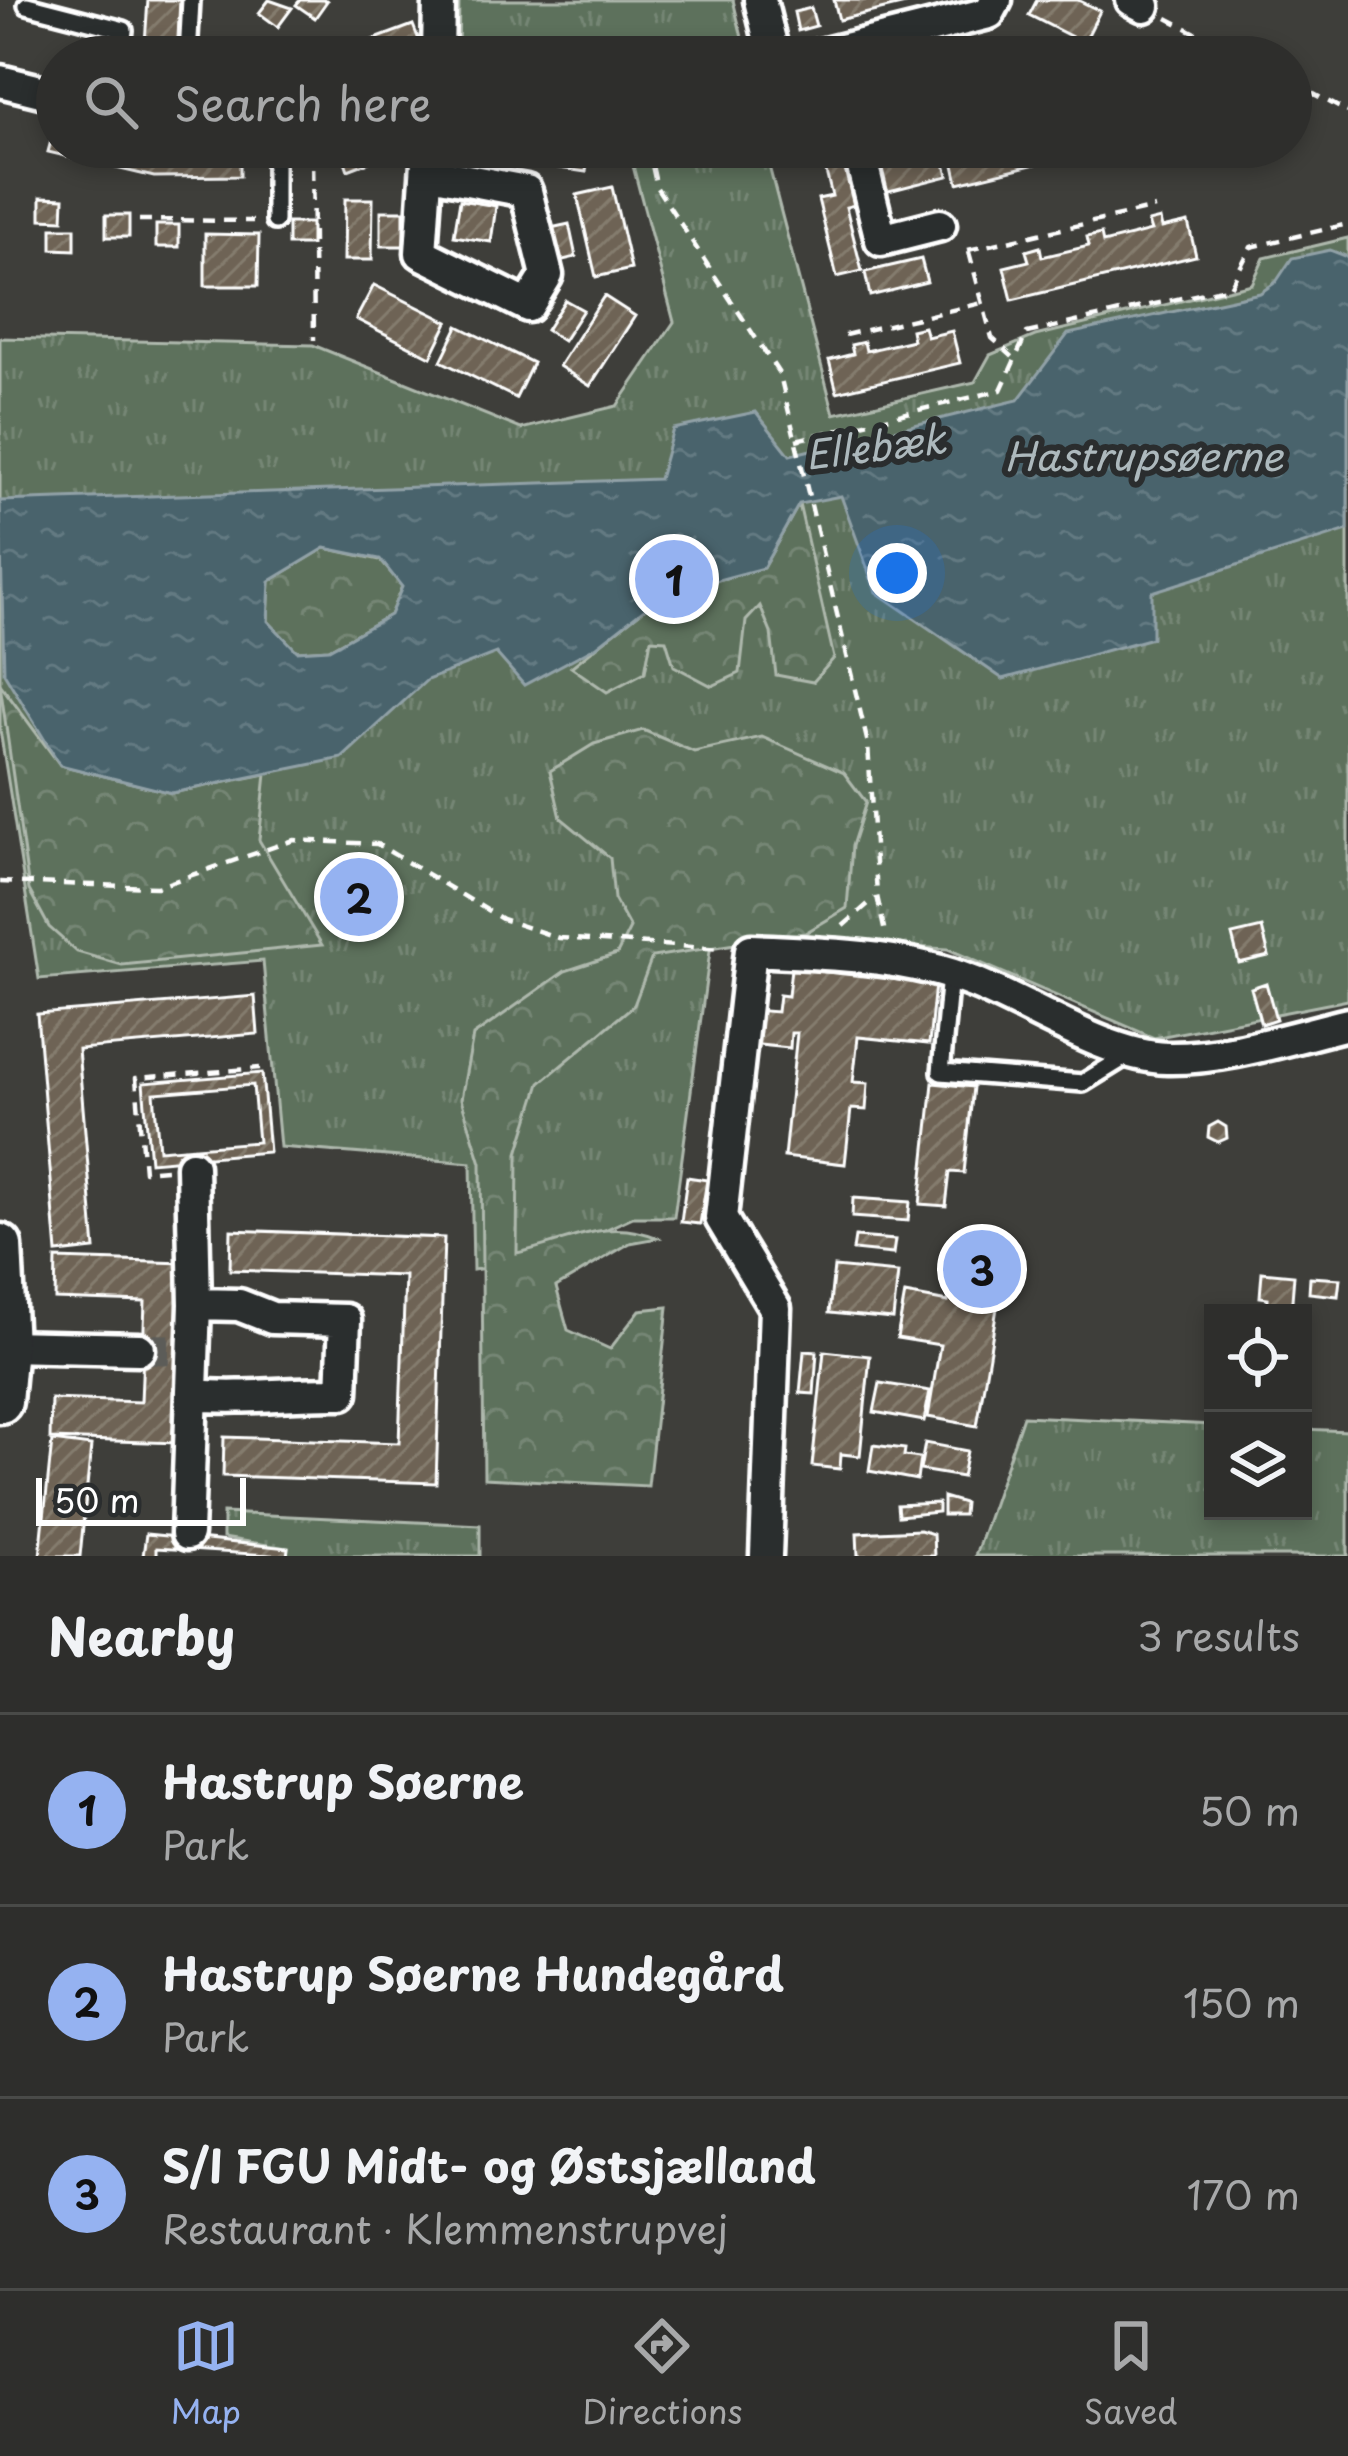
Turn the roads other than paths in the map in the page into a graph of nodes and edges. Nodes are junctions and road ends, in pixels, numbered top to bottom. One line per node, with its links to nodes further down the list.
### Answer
1 (191, 0): 7 (lane)
2 (439, 0): 8 (street)
3 (760, 0): 9 (street)
4 (996, 0): 10 (street)
5 (28, 5): 6 (lane)
6 (123, 36)
7 (189, 36)
8 (438, 36)
9 (769, 36)
10 (902, 36)
11 (0, 81): 12 (street)
12 (36, 90)
13 (275, 168): 17 (lane)
14 (428, 168): 15 (street)
15 (454, 168)
16 (863, 168): 18 (street)
17 (275, 221)
18 (940, 225)
19 (950, 975): 21 (street); 21 (lane); 30 (street)
20 (1348, 1024): 21 (street)
21 (1132, 1052)
22 (192, 1166): 24 (street)
23 (1, 1268): 25 (street)
24 (195, 1304): 27 (street); 27 (street)
25 (5, 1346): 26 (street); 28 (street)
26 (139, 1349)
27 (194, 1395): 29 (street)
28 (0, 1402)
29 (187, 1534)
30 (766, 1556)

